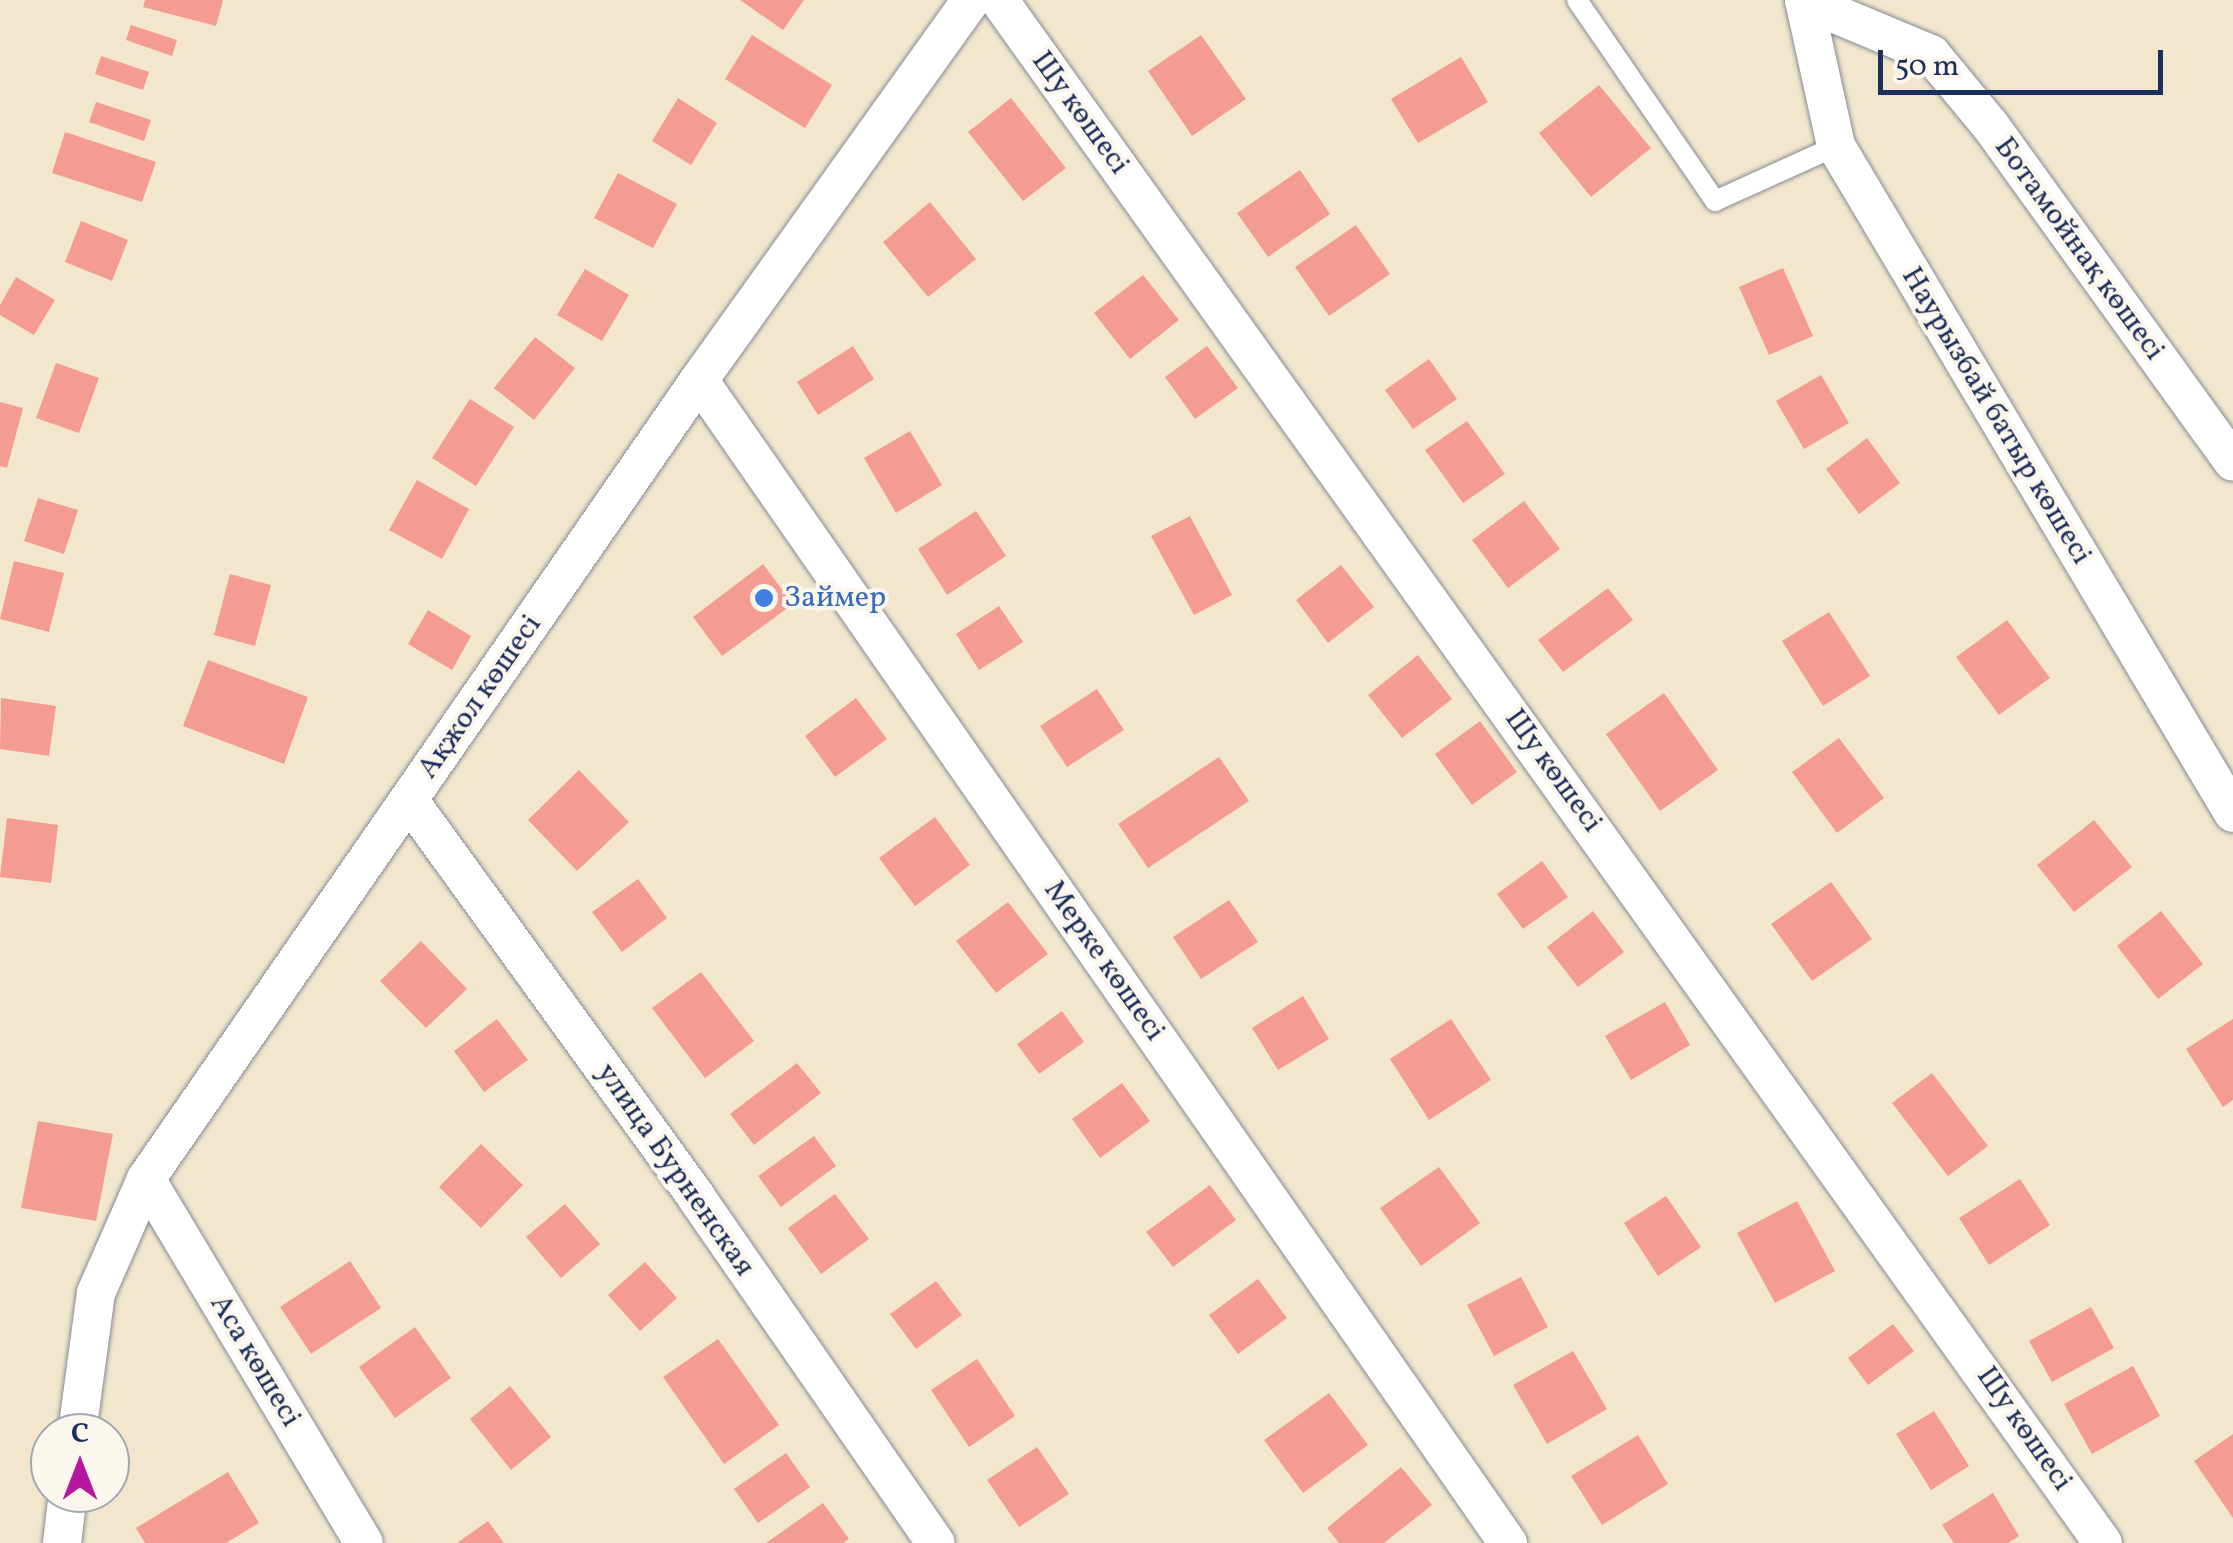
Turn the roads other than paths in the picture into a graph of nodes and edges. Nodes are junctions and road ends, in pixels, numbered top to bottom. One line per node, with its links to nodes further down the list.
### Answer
1 (970, 0): 6 (street, Ақжол көшесі)
2 (1000, 0): 17 (street, Шу көшесі)
3 (1577, 0): 5 (lane)
4 (1804, 0): 5 (street, Наурызбай батыр көшесі); 7 (street, Ботамойнақ көшесі)
5 (1836, 146): 9 (street, Наурызбай батыр көшесі)
6 (700, 380): 8 (street, Ақжол көшесі); 16 (street, Мерке көшесі)
7 (2233, 462)
8 (409, 800): 10 (street, Ақжол көшесі); 15 (street, улица Бурненская)
9 (2233, 813)
10 (146, 1178): 11 (street, Ақжол көшесі); 14 (street, Аса көшесі)
11 (79, 1413)
12 (66, 1513): 13 (street)
13 (62, 1543)
14 (364, 1543)
15 (936, 1543)
16 (1508, 1543)
17 (2104, 1543)

